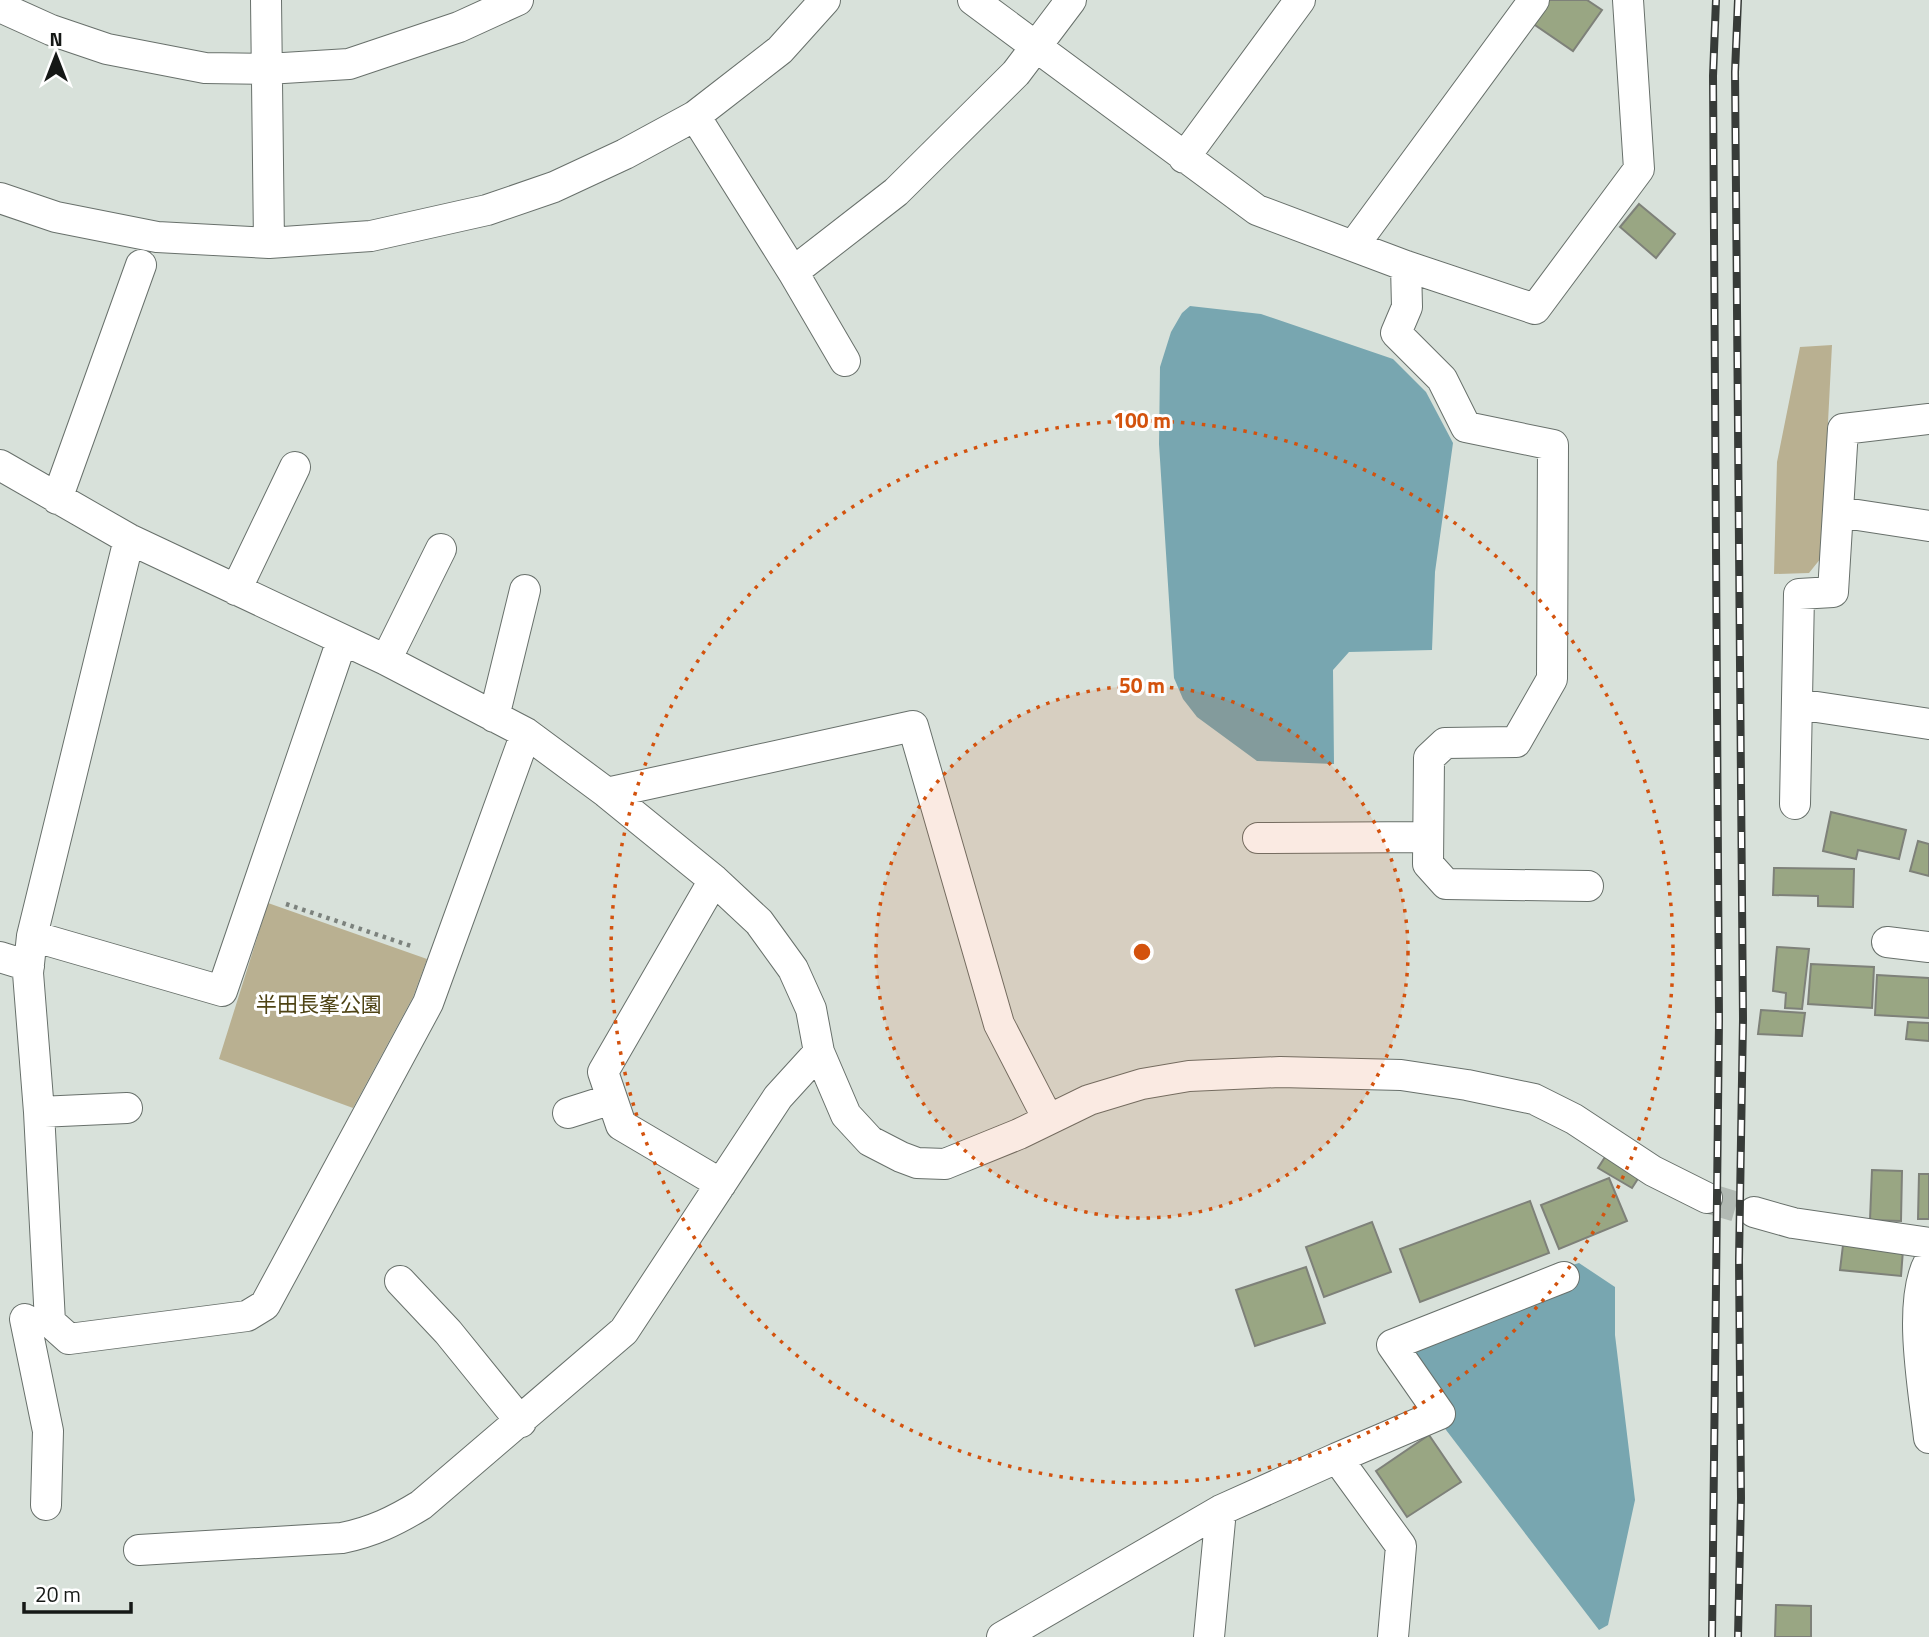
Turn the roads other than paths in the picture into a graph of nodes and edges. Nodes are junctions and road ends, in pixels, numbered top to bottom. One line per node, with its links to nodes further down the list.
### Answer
1 (266, 0): 11 (street)
2 (518, 0): 11 (street)
3 (825, 0): 12 (street)
4 (972, 0): 10 (street)
5 (1071, 0): 10 (street)
6 (1300, 0): 13 (street)
7 (1534, 0): 16 (street)
8 (1628, 0): 18 (street)
9 (0, 7): 11 (street)
10 (1036, 47): 13 (street); 19 (street)
11 (267, 69): 15 (street)
12 (695, 116): 15 (street); 19 (street)
13 (1184, 158): 16 (street)
14 (0, 198): 15 (street)
15 (269, 243)
16 (1354, 245): 18 (street)
17 (141, 265): 24 (street)
18 (1406, 265): 39 (street)
19 (793, 272): 20 (street)
20 (845, 361)
21 (1929, 419): 25 (street)
22 (0, 465): 24 (street)
23 (295, 467): 29 (street)
24 (57, 499): 27 (street)
25 (1838, 512): 26 (street); 33 (street)
26 (1929, 526)
27 (129, 539): 29 (street); 43 (street)
28 (441, 549): 32 (street)
29 (236, 590): 31 (street)
30 (525, 590): 34 (street)
31 (342, 640): 32 (street); 43 (street)
32 (386, 660): 34 (street)
33 (1797, 704): 35 (street); 38 (street)
34 (494, 717): 36 (street)
35 (1929, 724)
36 (526, 733): 37 (street); 61 (street)
37 (607, 793): 41 (street); 53 (street)
38 (1795, 804)
39 (1428, 837): 40 (street); 42 (street)
40 (1258, 838)
41 (714, 880): 48 (street); 49 (street)
42 (1588, 886)
43 (33, 936): 47 (street)
44 (1887, 942): 45 (street)
45 (1929, 947)
46 (0, 957): 47 (street)
47 (29, 966): 51 (street)
48 (819, 1052): 53 (street); 54 (street)
49 (612, 1100): 52 (street); 54 (street)
50 (127, 1108): 51 (street)
51 (39, 1112): 61 (street)
52 (568, 1113)
53 (1048, 1119): 55 (street)
54 (721, 1184): 62 (street)
55 (1707, 1198)
56 (1754, 1212): 57 (street)
57 (1929, 1243)
58 (1929, 1262): 63 (street)
59 (1564, 1278): 64 (street)
60 (400, 1281): 62 (street)
61 (25, 1320): 65 (street)
62 (521, 1422): 67 (street)
63 (1929, 1438)
64 (1337, 1458): 66 (street); 71 (street)
65 (46, 1506)
66 (1221, 1510): 68 (street); 70 (street)
67 (139, 1550)
68 (1029, 1629): 69 (street)
69 (1002, 1637)
70 (1209, 1637)
71 (1393, 1637)

